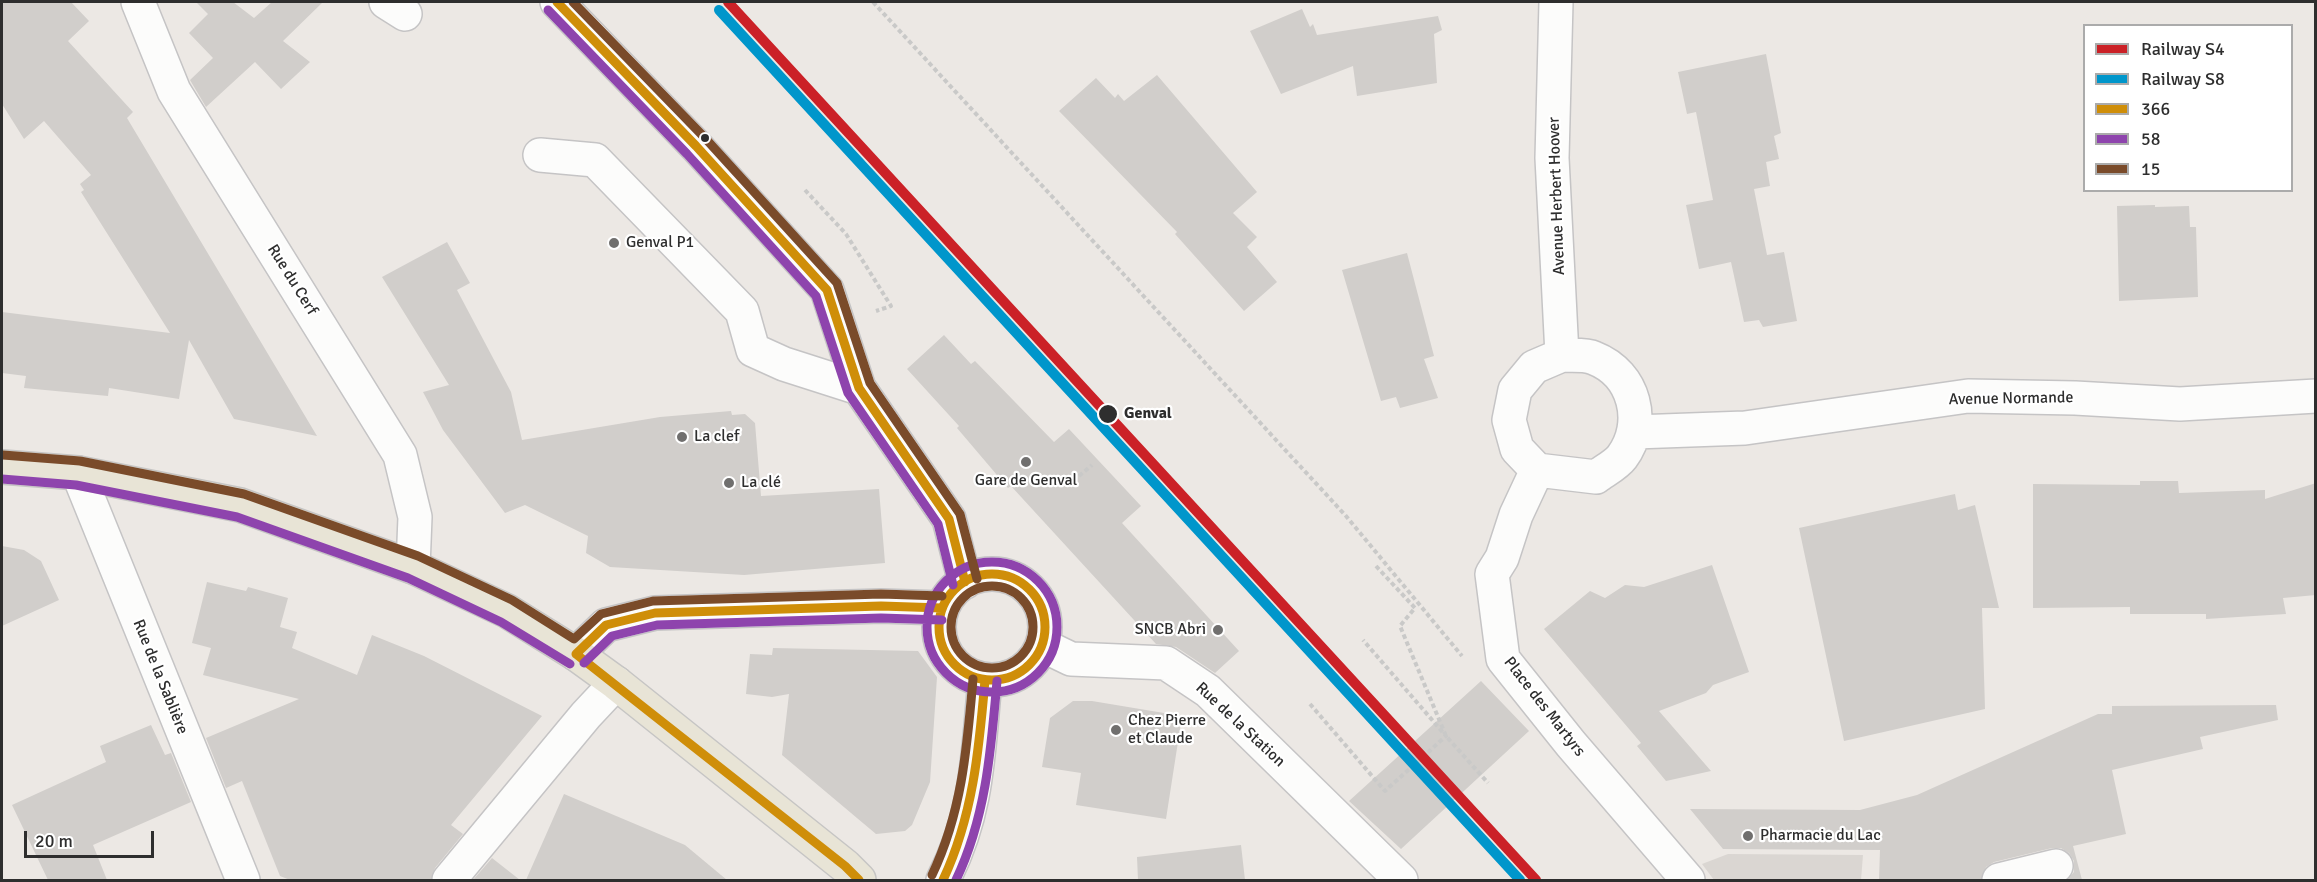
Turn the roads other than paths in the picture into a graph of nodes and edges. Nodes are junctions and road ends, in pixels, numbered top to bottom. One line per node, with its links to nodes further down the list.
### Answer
1 (138, 2): 12 (street, Rue du Cerf)
2 (557, 2): 6 (street)
3 (1557, 2): 5 (street, Avenue Herbert Hoover)
4 (540, 155): 6 (street)
5 (1562, 355): 8 (street); 10 (street)
6 (859, 388): 13 (street)
7 (2316, 396): 8 (street, Avenue Normande)
8 (1635, 432): 10 (street)
9 (2, 467): 11 (main road)
10 (1537, 470): 25 (street, Place des Martyrs)
11 (78, 473): 12 (main road); 20 (street, Rue de la Sablière)
12 (413, 567): 16 (main road)
13 (965, 582): 14 (street); 15 (street)
14 (942, 609): 16 (street); 17 (street)
15 (1042, 645): 17 (street); 24 (street, Rue de la Station)
16 (576, 654): 18 (main road)
17 (985, 680): 23 (street)
18 (616, 683): 21 (street); 22 (main road)
19 (2056, 866): 26 (street)
20 (243, 880)
21 (449, 880)
22 (859, 880)
23 (943, 880)
24 (1401, 880)
25 (1688, 880)
26 (1999, 880)

